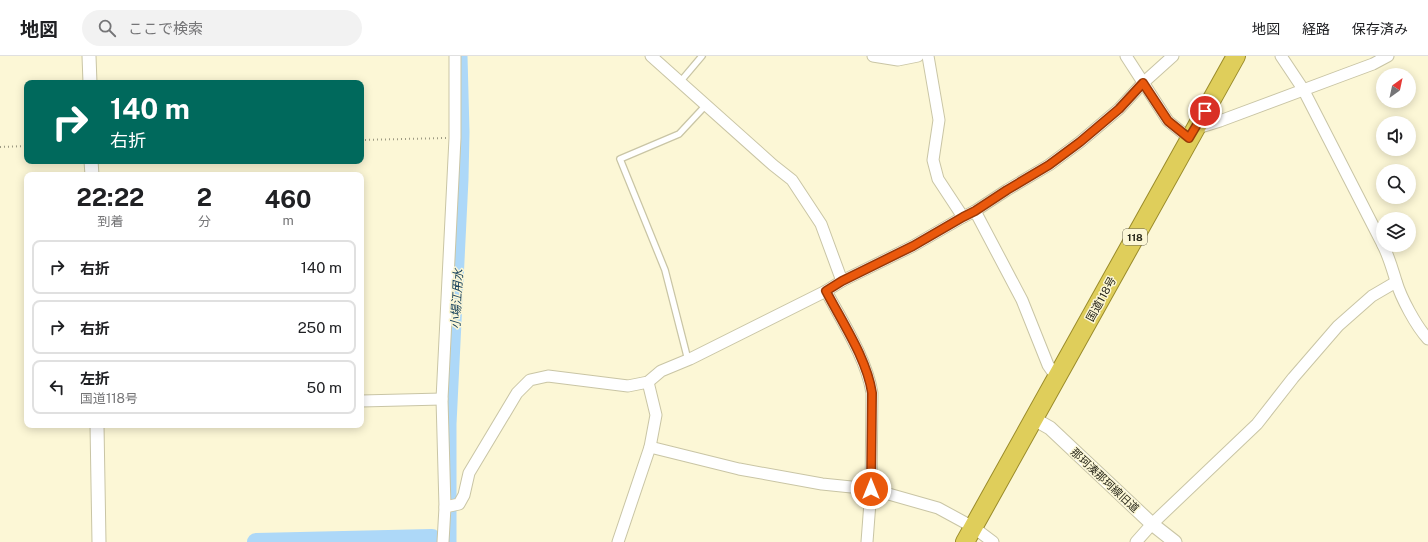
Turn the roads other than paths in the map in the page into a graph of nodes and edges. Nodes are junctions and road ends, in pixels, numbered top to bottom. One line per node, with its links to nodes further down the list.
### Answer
1 (89, 56): 13 (street)
2 (455, 56): 30 (street)
3 (651, 56): 14 (street)
4 (702, 56): 14 (lane)
5 (874, 56): 6 (street)
6 (918, 56)
7 (928, 56): 20 (street)
8 (1126, 56): 15 (street)
9 (1173, 56): 15 (street)
10 (1236, 56): 18 (highway, 国道118号 / 118)
11 (1281, 56): 16 (street)
12 (1388, 56): 16 (street)
13 (90, 80)
14 (680, 82): 17 (street)
15 (1143, 83): 18 (street); 19 (street)
16 (1303, 89): 18 (street); 21 (street)
17 (706, 105): 23 (street); 27 (lane)
18 (1194, 131): 28 (highway, 国道118号 / 118)
19 (975, 211): 20 (street); 28 (street)
20 (963, 217): 23 (street)
21 (1376, 231)
22 (1386, 252): 24 (street)
23 (842, 281): 25 (street)
24 (1396, 282): 26 (street); 37 (street)
25 (826, 291): 27 (street); 35 (street)
26 (1428, 338)
27 (688, 360): 29 (street)
28 (1057, 378): 32 (highway, 国道118号 / 118)
29 (648, 382): 34 (street); 36 (street)
30 (442, 399): 31 (street); 36 (street)
31 (364, 401)
32 (1034, 419): 37 (street, 那珂湊那珂線旧道); 38 (highway, 国道118号 / 118)
33 (97, 428): 39 (street)
34 (650, 447): 35 (street); 41 (street)
35 (871, 489): 38 (street); 42 (street)
36 (451, 506): 40 (street)
37 (1152, 524): 44 (street); 45 (street, 那珂湊那珂線旧道)
38 (969, 534): 43 (street)
39 (99, 542)
40 (443, 542)
41 (618, 542)
42 (867, 542)
43 (993, 542)
44 (1136, 542)
45 (1175, 542)

